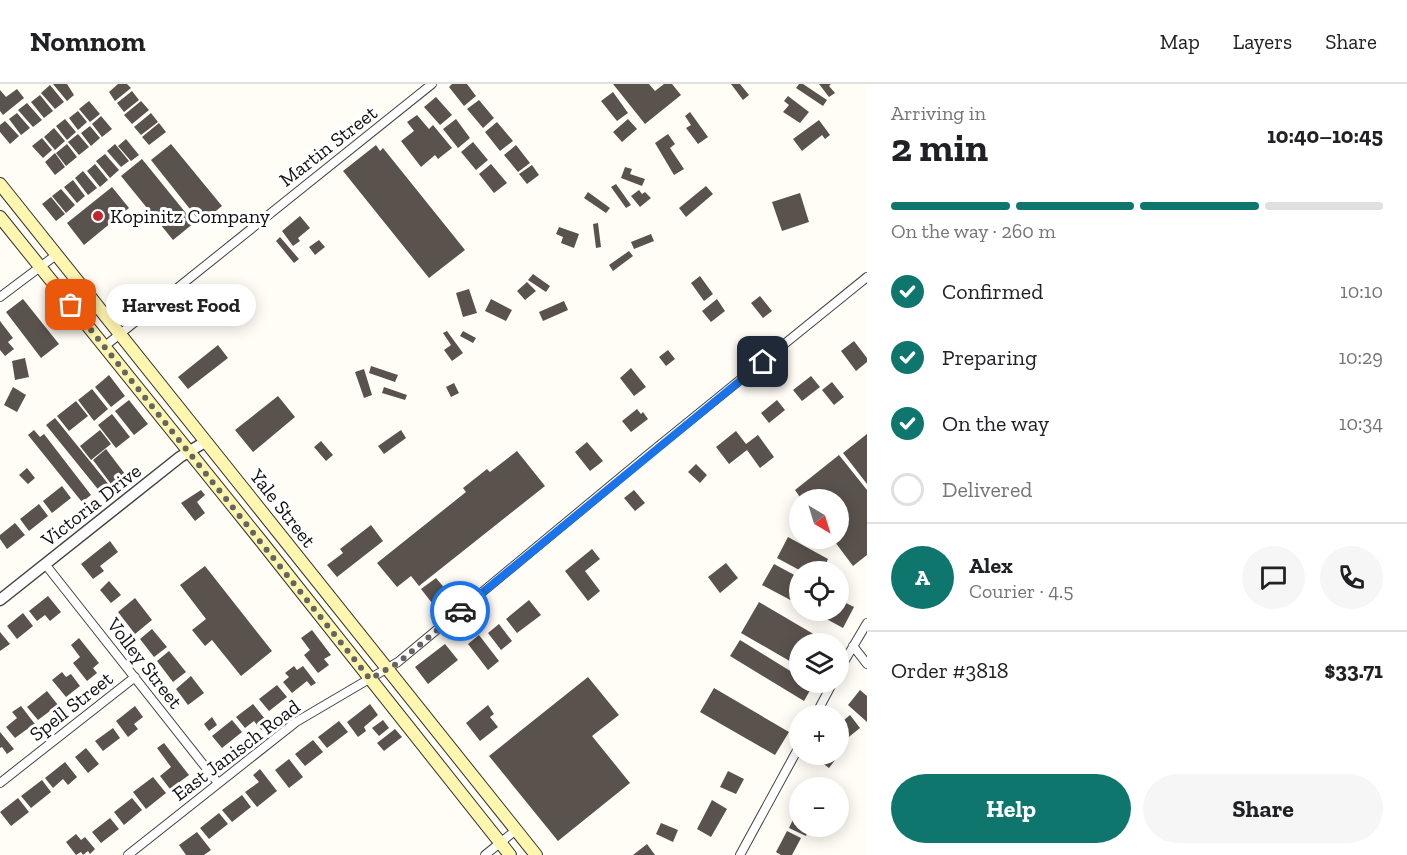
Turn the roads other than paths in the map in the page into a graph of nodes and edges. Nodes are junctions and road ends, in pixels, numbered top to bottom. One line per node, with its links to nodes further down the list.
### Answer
1 (432, 84): 8 (street, Martin Street)
2 (0, 184): 4 (main road, Yale Street)
3 (0, 217): 5 (main road, Yale Street)
4 (56, 255): 5 (street); 8 (main road, Yale Street)
5 (40, 266): 7 (street); 9 (main road, Yale Street)
6 (867, 277): 20 (street, East Janisch Road)
7 (0, 297)
8 (120, 335): 9 (street, Martin Street); 10 (main road, Yale Street)
9 (105, 346): 11 (main road, Yale Street)
10 (205, 442): 11 (street, Victoria Drive); 12 (main road, Yale Street)
11 (188, 452): 13 (main road, Yale Street); 14 (street, Victoria Drive)
12 (275, 530): 13 (main road); 20 (main road, Yale Street)
13 (261, 541): 22 (main road, Yale Street)
14 (45, 564): 15 (street, Victoria Drive); 21 (street, Volley Street)
15 (0, 600)
16 (867, 623): 17 (street)
17 (852, 646): 18 (street); 19 (street)
18 (849, 652)
19 (867, 664)
20 (386, 670): 22 (street, East Janisch Road); 26 (main road, Yale Street)
21 (135, 677): 24 (street, Spell Street); 25 (street, Volley Street)
22 (370, 679): 25 (street, East Janisch Road); 27 (main road, Yale Street)
23 (789, 765): 32 (street)
24 (0, 783)
25 (218, 783): 28 (street, East Janisch Road)
26 (516, 830): 27 (street); 31 (main road, Yale Street)
27 (500, 842): 29 (street); 30 (main road, Yale Street)
28 (128, 855)
29 (485, 855)
30 (510, 855)
31 (536, 855)
32 (740, 855)

